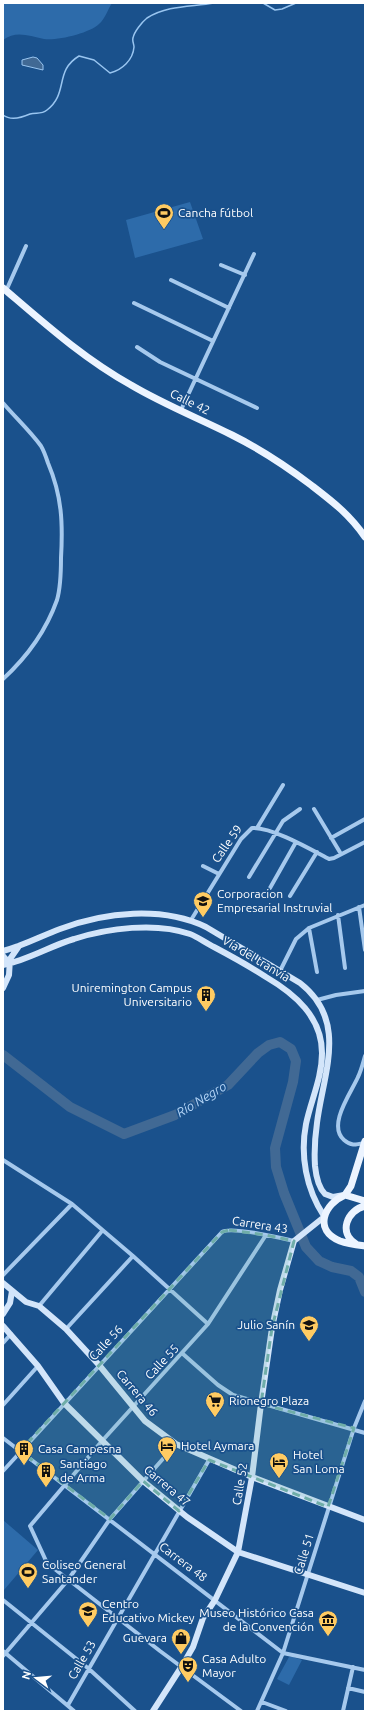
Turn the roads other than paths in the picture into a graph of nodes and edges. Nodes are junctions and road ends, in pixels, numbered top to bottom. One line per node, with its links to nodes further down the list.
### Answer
1 (26, 246): 6 (street)
2 (254, 254): 4 (street)
3 (221, 264): 4 (street)
4 (245, 275): 8 (street)
5 (171, 280): 8 (street)
6 (5, 289): 14 (main road, Calle 42)
7 (134, 303): 9 (street)
8 (229, 308): 9 (street)
9 (213, 341): 11 (street)
10 (136, 346): 11 (street)
11 (195, 378): 13 (street); 14 (street)
12 (3, 403): 16 (street)
13 (257, 408)
14 (181, 410): 15 (main road, Calle 42)
15 (365, 537)
16 (3, 679)
17 (283, 785): 21 (street, Calle 59)
18 (300, 809): 22 (street)
19 (314, 809): 23 (street)
20 (365, 819): 23 (street)
21 (257, 828): 22 (street); 29 (street, Calle 59)
22 (275, 833): 24 (street); 30 (street)
23 (331, 838): 27 (street)
24 (296, 842): 26 (street); 31 (street)
25 (365, 842): 27 (street)
26 (317, 852): 27 (street); 32 (street)
27 (341, 854)
28 (203, 866): 29 (street)
29 (219, 874): 36 (street, Calle 59)
30 (249, 877)
31 (270, 888)
32 (290, 896)
33 (365, 905): 34 (street)
34 (359, 906): 35 (street); 39 (street)
35 (338, 915): 37 (street); 43 (street)
36 (191, 920): 38 (street, Vía del tranvía); 44 (street, Vía del tranvía)
37 (309, 928): 44 (street); 45 (street)
38 (19, 946): 40 (street, Vía del tranvía); 42 (street)
39 (365, 950)
40 (3, 951)
41 (3, 956): 42 (street)
42 (6, 964): 46 (street); 56 (street, Vía del tranvía)
43 (345, 968)
44 (280, 971): 48 (street, Vía del tranvía)
45 (317, 972)
46 (3, 988)
47 (365, 991): 48 (street)
48 (317, 1000): 52 (street, Vía del tranvía)
49 (365, 1056): 50 (street)
50 (364, 1142): 52 (main road)
51 (3, 1160): 54 (street)
52 (345, 1195): 53 (main road); 56 (main road)
53 (365, 1201)
54 (72, 1204): 60 (street); 65 (street)
55 (365, 1206): 63 (main road)
56 (324, 1216): 57 (street, Carrera 43); 58 (main road)
57 (312, 1226): 58 (street); 62 (street, Carrera 43)
58 (325, 1226): 63 (main road)
59 (224, 1230): 61 (street, Carrera 43); 66 (street, Calle 56)
60 (102, 1231): 64 (street); 68 (street)
61 (266, 1235): 62 (street, Carrera 43); 70 (street, Calle 55)
62 (294, 1241): 80 (street, Calle 52)
63 (361, 1246)
64 (133, 1256): 66 (street); 72 (street)
65 (3, 1280): 67 (street, Carrera 46)
66 (169, 1290): 70 (street); 76 (street, Calle 56)
67 (12, 1291): 68 (street, Carrera 46); 69 (street)
68 (39, 1306): 72 (street, Carrera 46)
69 (3, 1314)
70 (208, 1324): 75 (street, Calle 55)
71 (3, 1326): 73 (street, Carrera 47)
72 (66, 1329): 76 (street, Carrera 46)
73 (11, 1334): 74 (street); 77 (street, Carrera 47)
74 (3, 1343)
75 (183, 1354): 80 (street); 82 (street, Calle 55)
76 (99, 1365): 78 (street, Calle 56); 82 (street, Carrera 46)
77 (38, 1366): 78 (street, Carrera 47); 81 (street)
78 (64, 1403): 86 (street, Carrera 47); 88 (street, Calle 56)
79 (365, 1403): 83 (street, Calle 51)
80 (261, 1404): 83 (street); 91 (street, Calle 52)
81 (3, 1405)
82 (133, 1407): 86 (street, Calle 55); 87 (street, Carrera 46)
83 (354, 1428): 84 (street); 94 (street, Calle 51)
84 (365, 1433)
85 (3, 1438): 88 (street, Carrera 48)
86 (102, 1442): 92 (street, Carrera 47); 93 (street, Calle 55)
87 (176, 1444): 89 (street, Carrera 46); 92 (street)
88 (20, 1451): 90 (street, Calle 56); 93 (street, Carrera 48)
89 (209, 1460): 91 (street, Carrera 46); 95 (street, Calle 53)
90 (3, 1471)
91 (252, 1478): 94 (street, Carrera 46); 98 (street, Calle 52)
92 (143, 1481): 95 (street, Carrera 47); 96 (street)
93 (64, 1485): 96 (street, Carrera 48); 101 (street, Calle 55)
94 (328, 1507): 97 (street, Carrera 46); 100 (street, Calle 51)
95 (180, 1511): 98 (street, Carrera 47); 99 (street, Calle 53)
96 (110, 1519): 99 (street, Carrera 48); 101 (street)
97 (365, 1520)
98 (238, 1552): 100 (street, Carrera 47); 104 (street, Calle 52)
99 (155, 1554): 104 (street, Carrera 48); 105 (street, Calle 53)
100 (308, 1575): 102 (street, Carrera 47); 108 (street, Calle 51)
101 (68, 1580): 105 (street); 106 (street)
102 (365, 1593)
103 (3, 1600): 106 (street)
104 (215, 1600): 108 (street, Carrera 48); 109 (street, Calle 52)
105 (118, 1618): 109 (street); 111 (street, Calle 53)
106 (31, 1624): 107 (street); 111 (street)
107 (4, 1653): 116 (street)
108 (283, 1653): 110 (street, Carrera 48); 115 (street, Calle 51)
109 (182, 1666): 119 (street, Calle 52); 120 (street)
110 (353, 1667): 112 (street, Carrera 48); 113 (street)
111 (89, 1669): 116 (street, Calle 53); 118 (street)
112 (365, 1670)
113 (348, 1688): 114 (street); 123 (street)
114 (365, 1692)
115 (262, 1702): 121 (street, Calle 51); 122 (street)
116 (68, 1705): 117 (street)
117 (74, 1711)
118 (135, 1711)
119 (153, 1711)
120 (241, 1711)
121 (257, 1711)
122 (286, 1711)
123 (343, 1711)

